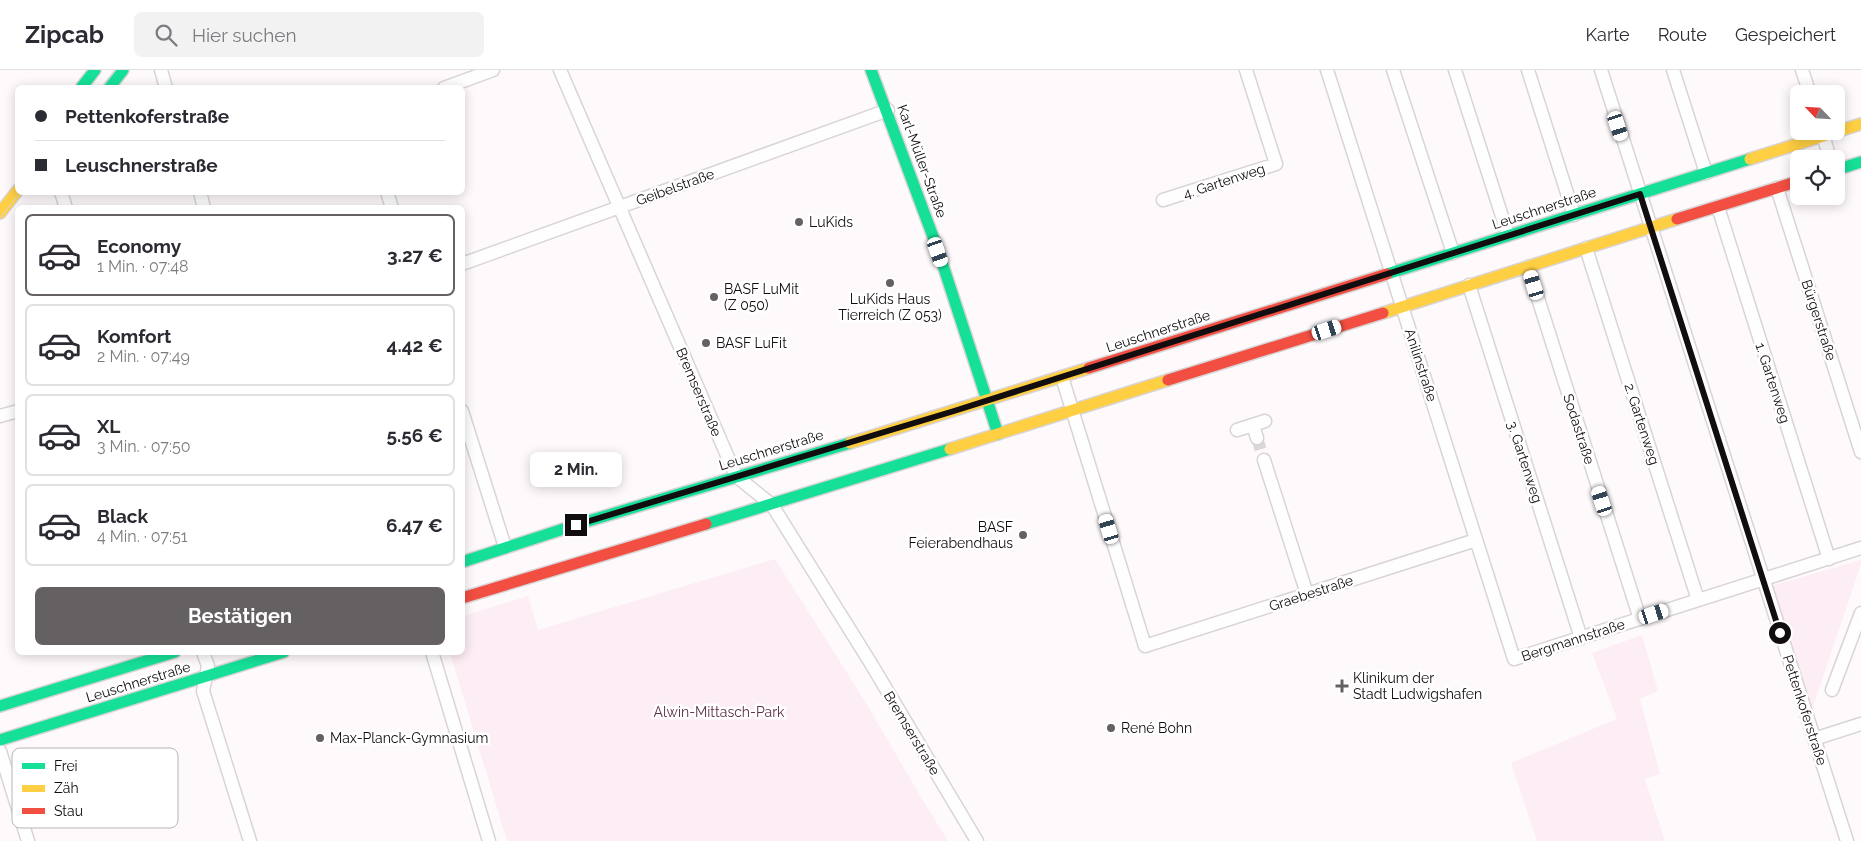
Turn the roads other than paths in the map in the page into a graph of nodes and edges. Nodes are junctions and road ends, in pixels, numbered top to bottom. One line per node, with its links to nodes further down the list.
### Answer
1 (95, 70): 15 (street)
2 (123, 70): 16 (street)
3 (161, 70): 17 (street)
4 (493, 70): 18 (street)
5 (560, 70): 33 (street, Bremserstraße)
6 (871, 70): 20 (street, Karl-Müller-Straße)
7 (1246, 70): 31 (street, 4. Gartenweg)
8 (1327, 70): 42 (street, Anilinstraße)
9 (1393, 70): 39 (street)
10 (1455, 70): 37 (street)
11 (1528, 70): 35 (street)
12 (1601, 70): 30 (street, Pettenkoferstraße)
13 (1673, 70): 26 (street)
14 (1802, 70): 19 (street)
15 (83, 85)
16 (111, 85)
17 (165, 85)
18 (452, 85)
19 (1807, 85)
20 (888, 110): 33 (street, Geibelstraße); 46 (street, Karl-Müller-Straße)
21 (1861, 124): 22 (street, Leuschnerstraße)
22 (1845, 128)
23 (1802, 140): 26 (street, Leuschnerstraße)
24 (1861, 162): 25 (street)
25 (1845, 167)
26 (1706, 173): 30 (street, Leuschnerstraße)
27 (1790, 184): 28 (street)
28 (1777, 188): 32 (street); 54 (street, Bürgerstraße)
29 (15, 194): 34 (street)
30 (1640, 194): 35 (street, Leuschnerstraße); 36 (street, Pettenkoferstraße)
31 (1163, 200)
32 (1718, 207): 36 (street); 61 (street, 1. Gartenweg)
33 (619, 208): 40 (street, Geibelstraße); 56 (street, Bremserstraße)
34 (0, 213)
35 (1574, 214): 37 (street, Leuschnerstraße)
36 (1651, 228): 38 (street); 63 (street, Pettenkoferstraße)
37 (1508, 235): 39 (street, Leuschnerstraße)
38 (1586, 248): 41 (street); 66 (street, 2. Gartenweg)
39 (1453, 253): 42 (street, Leuschnerstraße)
40 (465, 263)
41 (1528, 267): 43 (street); 68 (street, Sodastraße)
42 (1391, 272): 44 (street, Anilinstraße); 45 (street, Leuschnerstraße)
43 (1469, 285): 44 (street); 69 (street, 3. Gartenweg)
44 (1402, 306): 47 (street); 58 (street, Anilinstraße)
45 (1062, 377): 46 (street, Leuschnerstraße); 47 (street)
46 (988, 400): 52 (street, Karl-Müller-Straße); 56 (street, Leuschnerstraße)
47 (1072, 411): 52 (street); 64 (street, Graebestraße)
48 (15, 412): 49 (street)
49 (0, 416)
50 (465, 420): 59 (street)
51 (1237, 430): 53 (street)
52 (998, 434): 57 (street)
53 (1257, 438)
54 (1861, 452)
55 (1264, 460): 64 (street)
56 (736, 476): 57 (street, Bremserstraße); 59 (street, Leuschnerstraße)
57 (772, 504): 65 (street); 87 (street, Bremserstraße)
58 (1476, 540): 64 (street, Graebestraße); 74 (street, Anilinstraße)
59 (505, 547): 62 (street, Leuschnerstraße)
60 (1861, 548): 61 (street, Bergmannstraße)
61 (1829, 559): 63 (street, Bergmannstraße)
62 (465, 561)
63 (1763, 580): 66 (street, Bergmannstraße); 79 (street, Pettenkoferstraße)
64 (1307, 594)
65 (465, 597)
66 (1698, 600): 68 (street, Bergmannstraße)
67 (1861, 613): 76 (street)
68 (1640, 619): 69 (street, Bergmannstraße)
69 (1581, 638): 74 (street, Bergmannstraße)
70 (165, 655): 77 (street, Leuschnerstraße)
71 (204, 655): 75 (street)
72 (275, 655): 75 (street, Leuschnerstraße)
73 (433, 655): 86 (street)
74 (1514, 660)
75 (206, 677): 80 (street, Leuschnerstraße); 85 (street)
76 (1832, 690)
77 (0, 706)
78 (1861, 724): 79 (street)
79 (1814, 739): 88 (street, Pettenkoferstraße)
80 (0, 740)
81 (0, 751): 82 (street)
82 (12, 790)
83 (24, 828): 84 (street)
84 (28, 841)
85 (250, 841)
86 (489, 841)
87 (977, 841)
88 (1847, 841)

